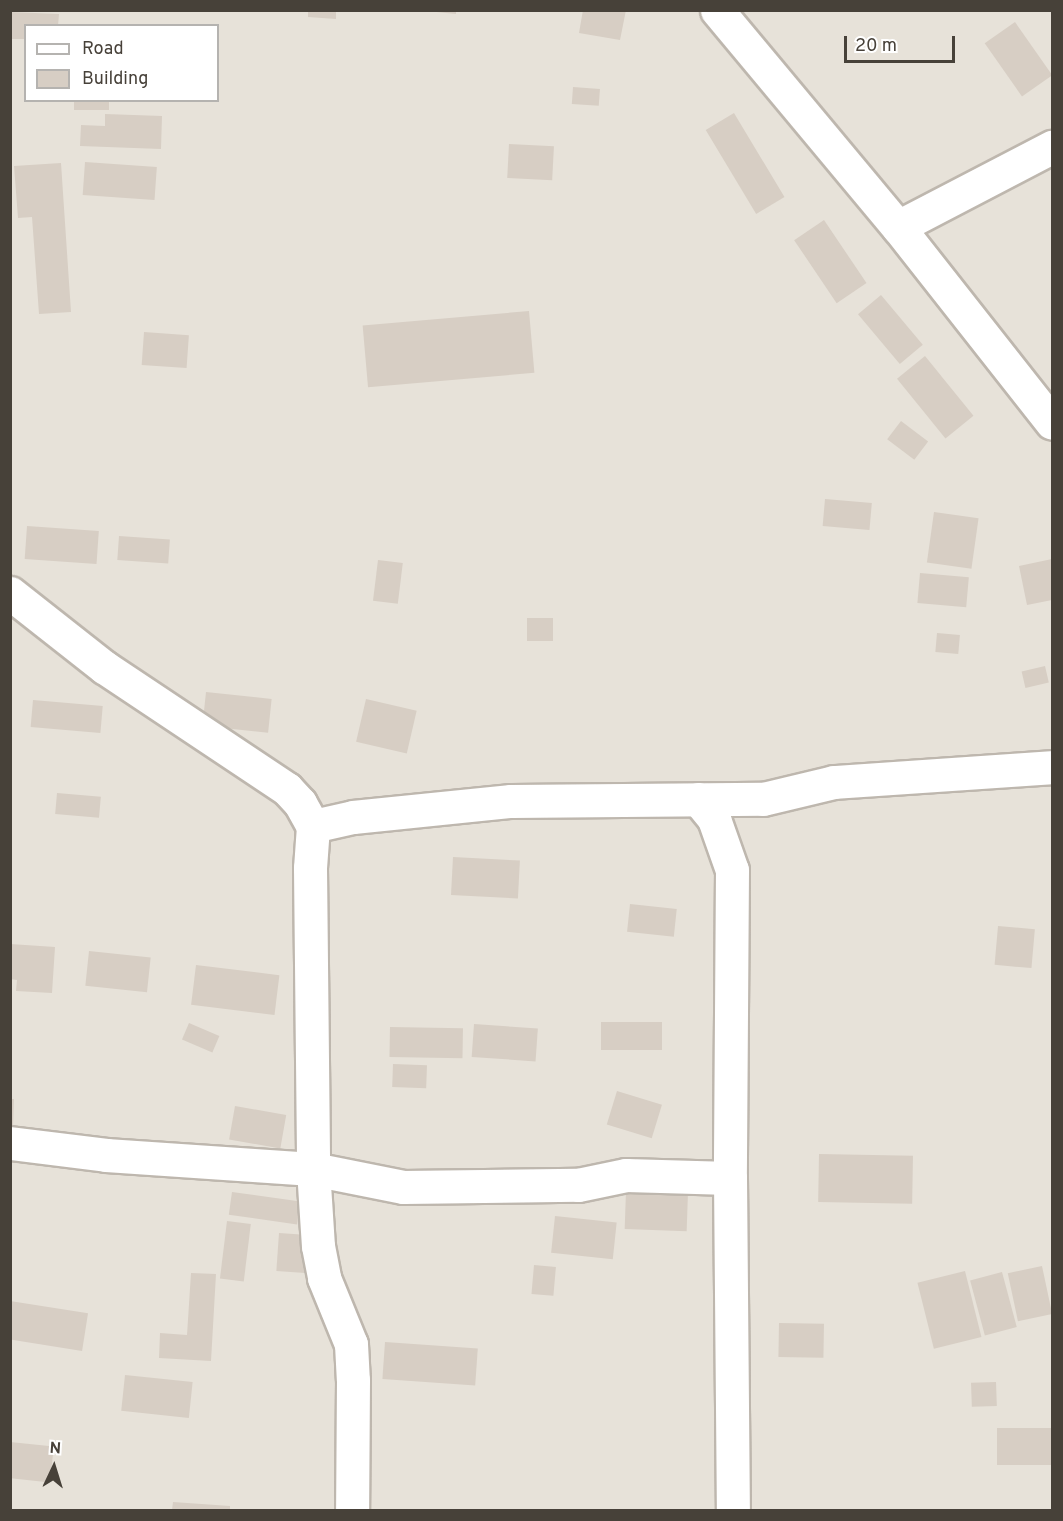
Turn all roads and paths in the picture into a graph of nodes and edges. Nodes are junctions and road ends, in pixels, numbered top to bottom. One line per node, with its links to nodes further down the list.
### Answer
1 (717, 10): 3 (street)
2 (1053, 147): 3 (street)
3 (898, 227): 4 (street)
4 (1053, 423)
5 (10, 593): 8 (street)
6 (1053, 767): 7 (street)
7 (698, 799): 8 (street); 11 (street)
8 (313, 826): 10 (street)
9 (10, 1143): 10 (street)
10 (313, 1169): 11 (street); 12 (street)
11 (730, 1178): 13 (street)
12 (352, 1510)
13 (733, 1510)

